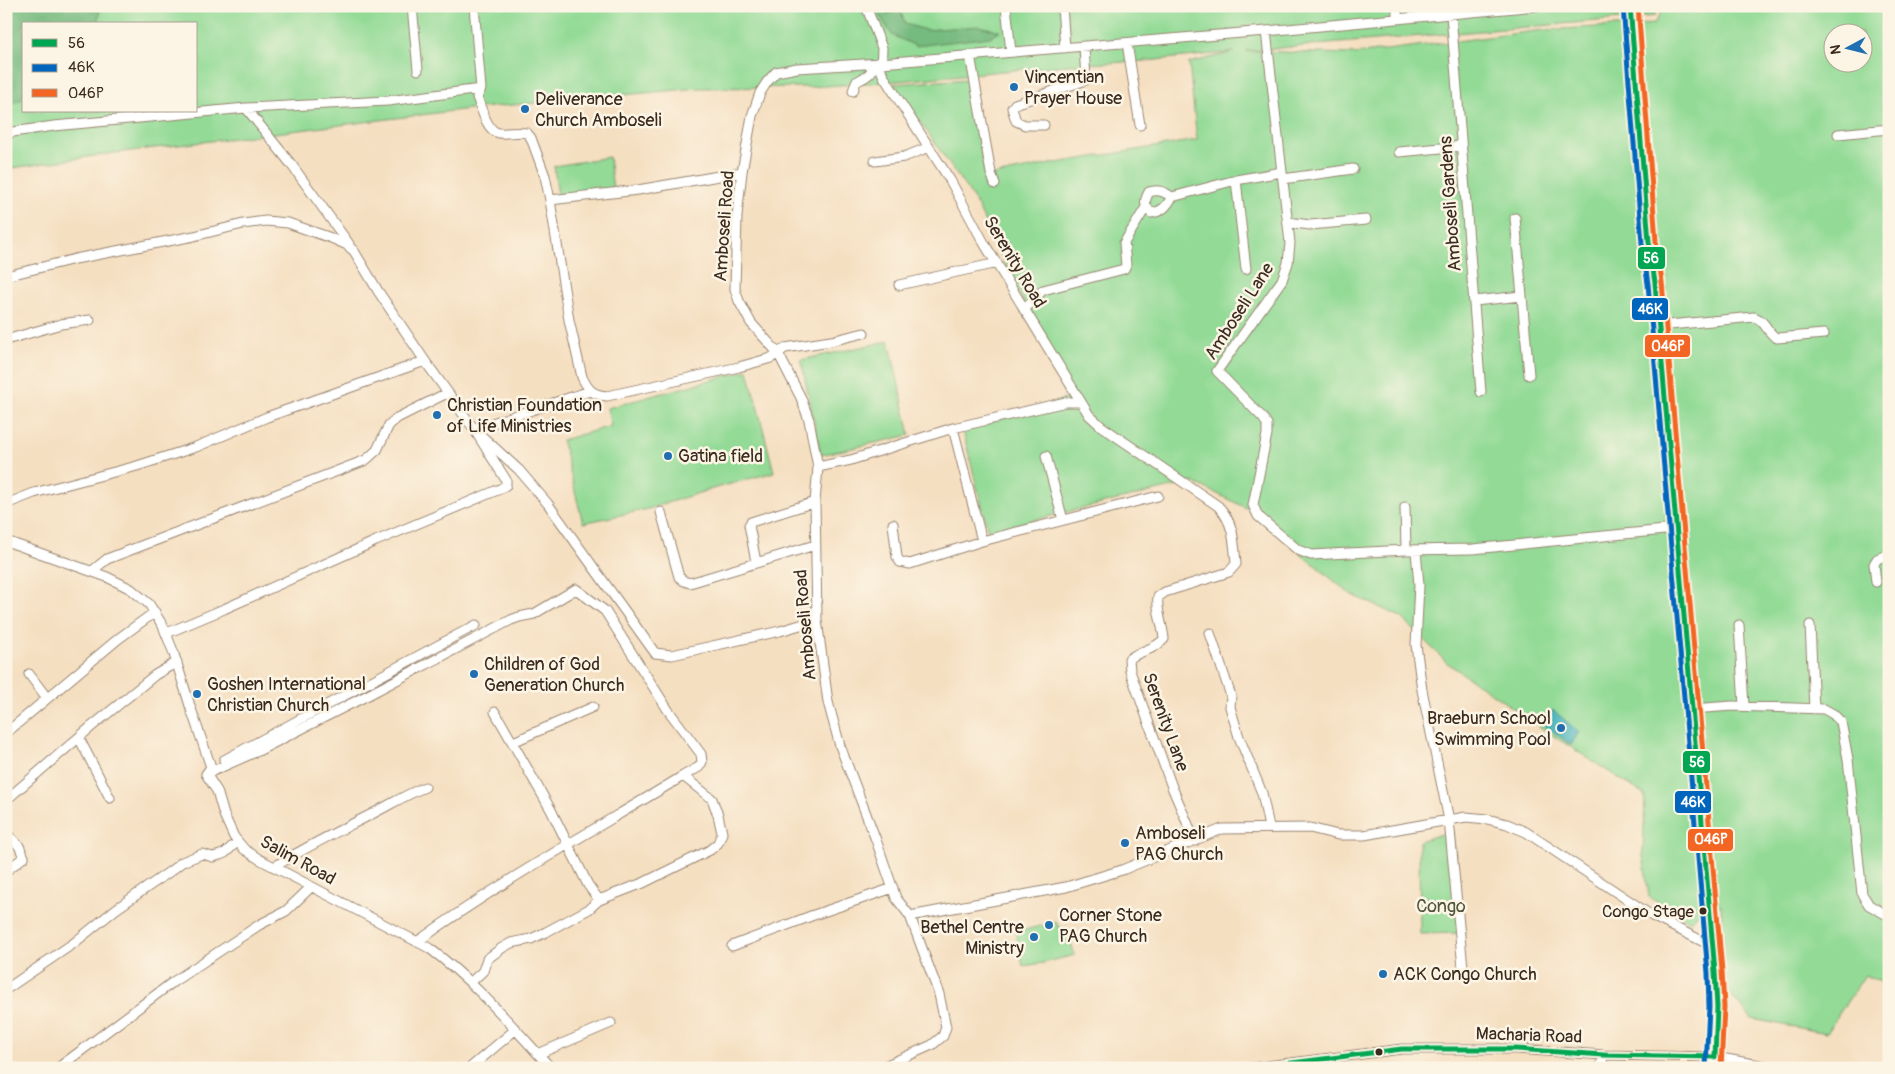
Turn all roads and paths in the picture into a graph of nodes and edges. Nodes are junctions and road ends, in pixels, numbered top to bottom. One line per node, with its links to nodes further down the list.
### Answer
1 (412, 6): 18 (street)
2 (474, 6): 19 (street)
3 (866, 6): 17 (street, Serenity Road)
4 (1006, 6): 15 (street)
5 (1062, 6): 14 (street)
6 (1396, 6): 10 (street)
7 (1536, 6): 9 (street, Amboseli Road)
8 (1630, 6): 51 (main road)
9 (1451, 14): 10 (street, Amboseli Road); 27 (street, Amboseli Gardens)
10 (1397, 19): 11 (street, Amboseli Road)
11 (1266, 31): 12 (street, Amboseli Road); 33 (street, Amboseli Lane)
12 (1127, 43): 13 (street, Amboseli Road); 23 (street)
13 (1084, 46): 14 (street, Amboseli Road); 22 (street)
14 (1065, 48): 15 (street, Amboseli Road)
15 (1011, 52): 16 (street, Amboseli Road)
16 (970, 55): 17 (street, Amboseli Road); 35 (street)
17 (877, 64): 20 (street); 28 (street, Serenity Road); 32 (street, Amboseli Road)
18 (418, 70)
19 (481, 89): 21 (street); 37 (street)
20 (853, 91)
21 (246, 108): 25 (street); 42 (street)
22 (1044, 124)
23 (1140, 125)
24 (1889, 129): 26 (street)
25 (6, 133)
26 (1838, 134)
27 (1462, 146): 29 (street); 48 (street, Amboseli Gardens)
28 (928, 148): 30 (street); 43 (street, Serenity Road)
29 (1399, 152)
30 (875, 160)
31 (1353, 169): 33 (street)
32 (742, 172): 37 (street); 55 (street, Amboseli Road)
33 (1282, 176): 34 (street); 41 (street, Amboseli Lane)
34 (1236, 180): 36 (street); 44 (street)
35 (995, 184)
36 (1172, 196): 38 (street); 38 (street)
37 (550, 200): 58 (street)
38 (1146, 207): 49 (street)
39 (1515, 218): 47 (street)
40 (1366, 220): 41 (street)
41 (1288, 222): 78 (street, Amboseli Lane)
42 (354, 251): 45 (street); 56 (street)
43 (997, 263): 46 (street); 49 (street, Serenity Road)
44 (1246, 269)
45 (6, 276)
46 (899, 285)
47 (1522, 296): 48 (street); 57 (street)
48 (1474, 301): 60 (street, Amboseli Gardens)
49 (1024, 310): 61 (street, Serenity Road)
50 (90, 320): 54 (street)
51 (1658, 326): 53 (street); 74 (main road)
52 (864, 333): 55 (street)
53 (1824, 334)
54 (6, 340)
55 (778, 353): 58 (street); 65 (street, Amboseli Road)
56 (425, 361): 59 (street); 69 (street)
57 (1529, 375)
58 (590, 390): 63 (street)
59 (447, 392): 63 (street); 82 (street)
60 (1481, 392)
61 (1080, 402): 62 (street); 66 (street, Serenity Road)
62 (953, 428): 65 (street); 76 (street)
63 (474, 430): 85 (street); 89 (street)
64 (1046, 456): 72 (street)
65 (818, 467): 68 (street, Amboseli Road)
66 (1195, 492): 110 (street, Serenity Lane)
67 (1158, 496): 72 (street)
68 (816, 502): 77 (street, Amboseli Road); 81 (street)
69 (6, 504)
70 (1406, 508): 78 (street)
71 (661, 512): 81 (street)
72 (1063, 520): 76 (street)
73 (893, 524): 76 (street)
74 (1675, 529): 79 (street); 96 (main road)
75 (6, 541): 82 (street, Salim Road)
76 (982, 541)
77 (816, 545): 81 (street); 85 (street, Amboseli Road)
78 (1406, 550): 79 (street)
79 (1416, 551): 107 (street)
80 (1889, 554): 83 (street)
81 (756, 562)
82 (92, 571): 84 (street, Salim Road)
83 (1876, 582)
84 (155, 612): 89 (street, Salim Road); 93 (street)
85 (818, 620): 116 (street, Amboseli Road)
86 (476, 625): 102 (street)
87 (1739, 625): 94 (street)
88 (1810, 625): 97 (street)
89 (166, 633): 91 (street, Salim Road)
90 (1210, 633): 108 (street)
91 (177, 662): 100 (street); 102 (street, Salim Road)
92 (29, 674): 93 (street)
93 (47, 698): 99 (street)
94 (1744, 706): 96 (street); 97 (street)
95 (593, 707): 101 (street)
96 (1692, 709): 122 (main road)
97 (1814, 709): 119 (street)
98 (495, 712): 101 (street)
99 (6, 733)
100 (79, 738): 105 (street); 106 (street)
101 (512, 742): 112 (street)
102 (208, 770): 103 (street); 111 (street, Salim Road)
103 (683, 776): 112 (street); 117 (street)
104 (425, 787): 113 (street)
105 (110, 798)
106 (6, 800)
107 (1449, 820): 108 (street); 122 (street); 123 (street)
108 (1269, 827): 110 (street)
109 (6, 833): 114 (street)
110 (1195, 841): 118 (street)
111 (237, 842): 113 (street, Salim Road); 125 (street)
112 (568, 846): 117 (street); 120 (street)
113 (274, 867): 115 (street, Salim Road)
114 (6, 871)
115 (311, 887): 120 (street, Salim Road); 132 (street)
116 (892, 888): 118 (street, Amboseli Road); 121 (street)
117 (599, 900): 124 (street)
118 (910, 916): 131 (street, Amboseli Road)
119 (1889, 916)
120 (417, 942): 124 (street, Salim Road)
121 (732, 946)
122 (1712, 946): 130 (main road)
123 (1463, 968)
124 (471, 982): 127 (street, Salim Road)
125 (8, 988)
126 (611, 1023): 128 (street)
127 (516, 1029): 128 (street, Salim Road); 133 (street)
128 (538, 1054): 134 (street, Salim Road)
129 (1604, 1055): 130 (street, Macharia Road); 136 (street, Macharia Road); 137 (street)
130 (1714, 1062): 138 (street, Macharia Road)
131 (892, 1066): 135 (street, Amboseli Road)
132 (58, 1068)
133 (470, 1068)
134 (551, 1068)
135 (880, 1068)
136 (1251, 1068)
137 (1600, 1068)
138 (1776, 1068)

